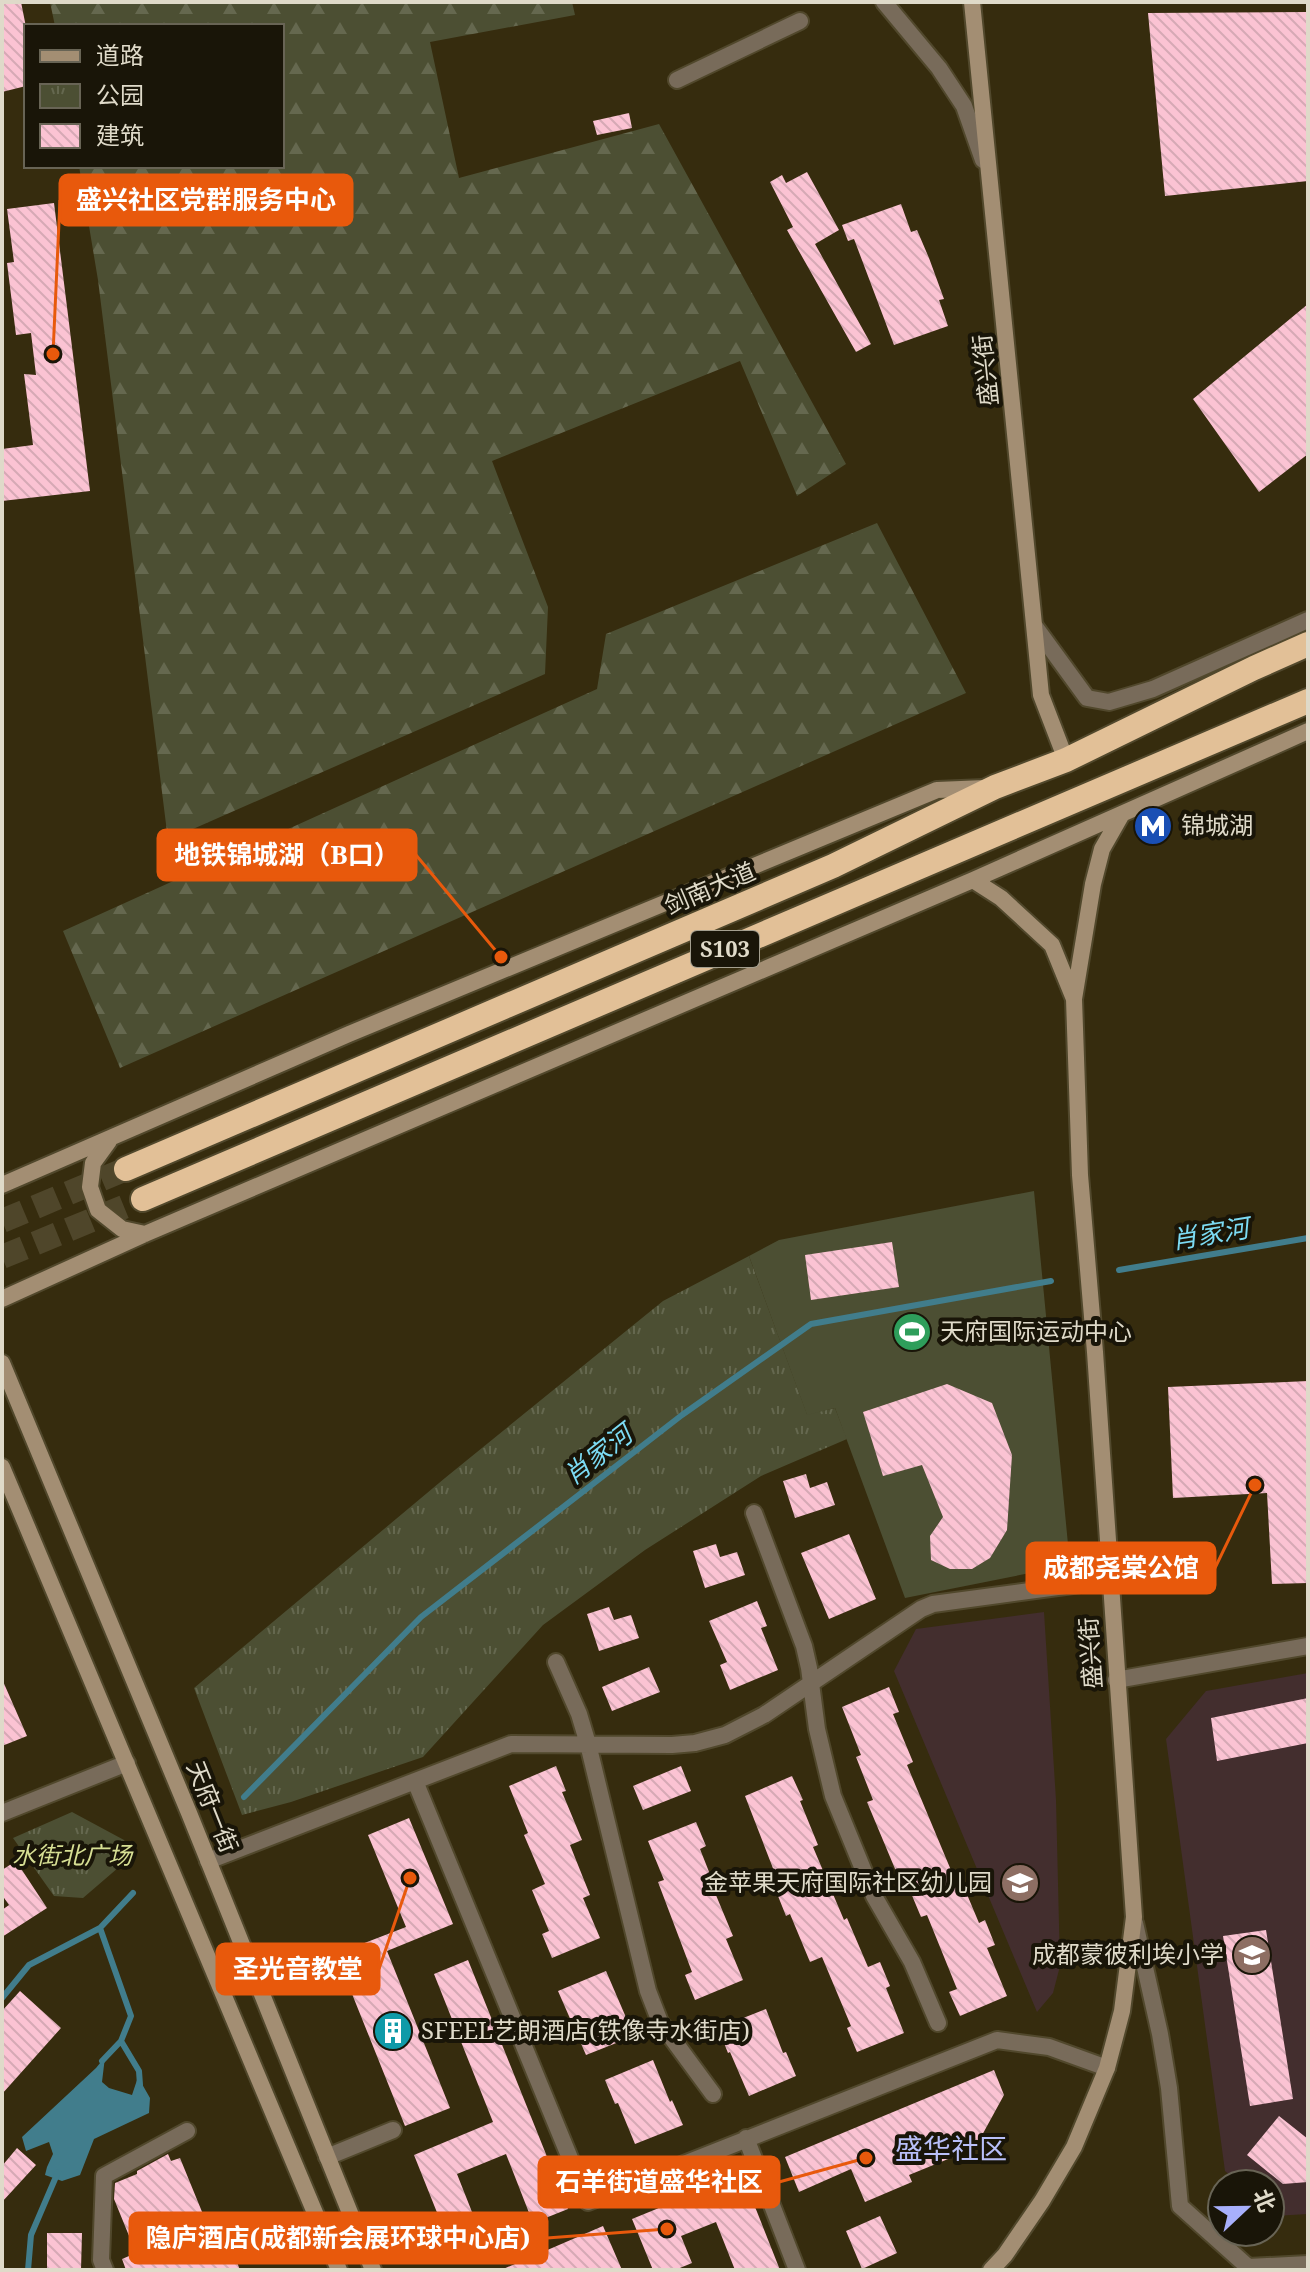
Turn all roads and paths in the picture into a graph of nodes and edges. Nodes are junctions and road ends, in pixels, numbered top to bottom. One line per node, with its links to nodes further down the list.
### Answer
1 (884, 2): 5 (street, 盛兴街)
2 (972, 2): 5 (main road)
3 (800, 21): 4 (street)
4 (677, 80)
5 (991, 184): 7 (main road, 盛兴街)
6 (1308, 620): 7 (street)
7 (1036, 628): 11 (main road, 盛兴街)
8 (1308, 644): 11 (highway, 剑南大道 / S103)
9 (1308, 701): 19 (highway, S103)
10 (1308, 731): 13 (main road)
11 (1066, 760): 12 (highway, 剑南大道 / S103)
12 (995, 787): 16 (main road); 17 (highway, 剑南大道 / S103)
13 (1122, 814): 14 (main road); 15 (main road)
14 (973, 880): 15 (main road); 20 (main road)
15 (1074, 999): 25 (main road, 盛兴街)
16 (109, 1140): 18 (main road); 20 (main road)
17 (126, 1169)
18 (2, 1185)
19 (143, 1199)
20 (145, 1234): 21 (main road)
21 (2, 1299)
22 (2, 1363): 34 (main road, 天府一街)
23 (2, 1467): 31 (main road)
24 (754, 1513): 29 (street)
25 (1110, 1580): 28 (main road, 盛兴街); 29 (street)
26 (1308, 1646): 28 (street)
27 (556, 1662): 30 (street)
28 (1116, 1680): 35 (main road, 盛兴街)
29 (811, 1683): 30 (street); 36 (street)
30 (588, 1744): 32 (street); 38 (street)
31 (127, 1763): 33 (street); 45 (main road)
32 (415, 1781): 34 (street); 41 (street)
33 (2, 1813)
34 (208, 1861): 42 (main road, 天府一街)
35 (1134, 1917): 37 (main road, 盛兴街); 43 (street)
36 (938, 2023)
37 (1107, 2068): 41 (street); 48 (main road, 盛兴街)
38 (713, 2094)
39 (393, 2130): 42 (street)
40 (187, 2131): 44 (street)
41 (746, 2138): 47 (street)
42 (327, 2157): 46 (main road, 天府一街)
43 (1308, 2264)
44 (105, 2270)
45 (339, 2270)
46 (373, 2270)
47 (797, 2270)
48 (991, 2270)

